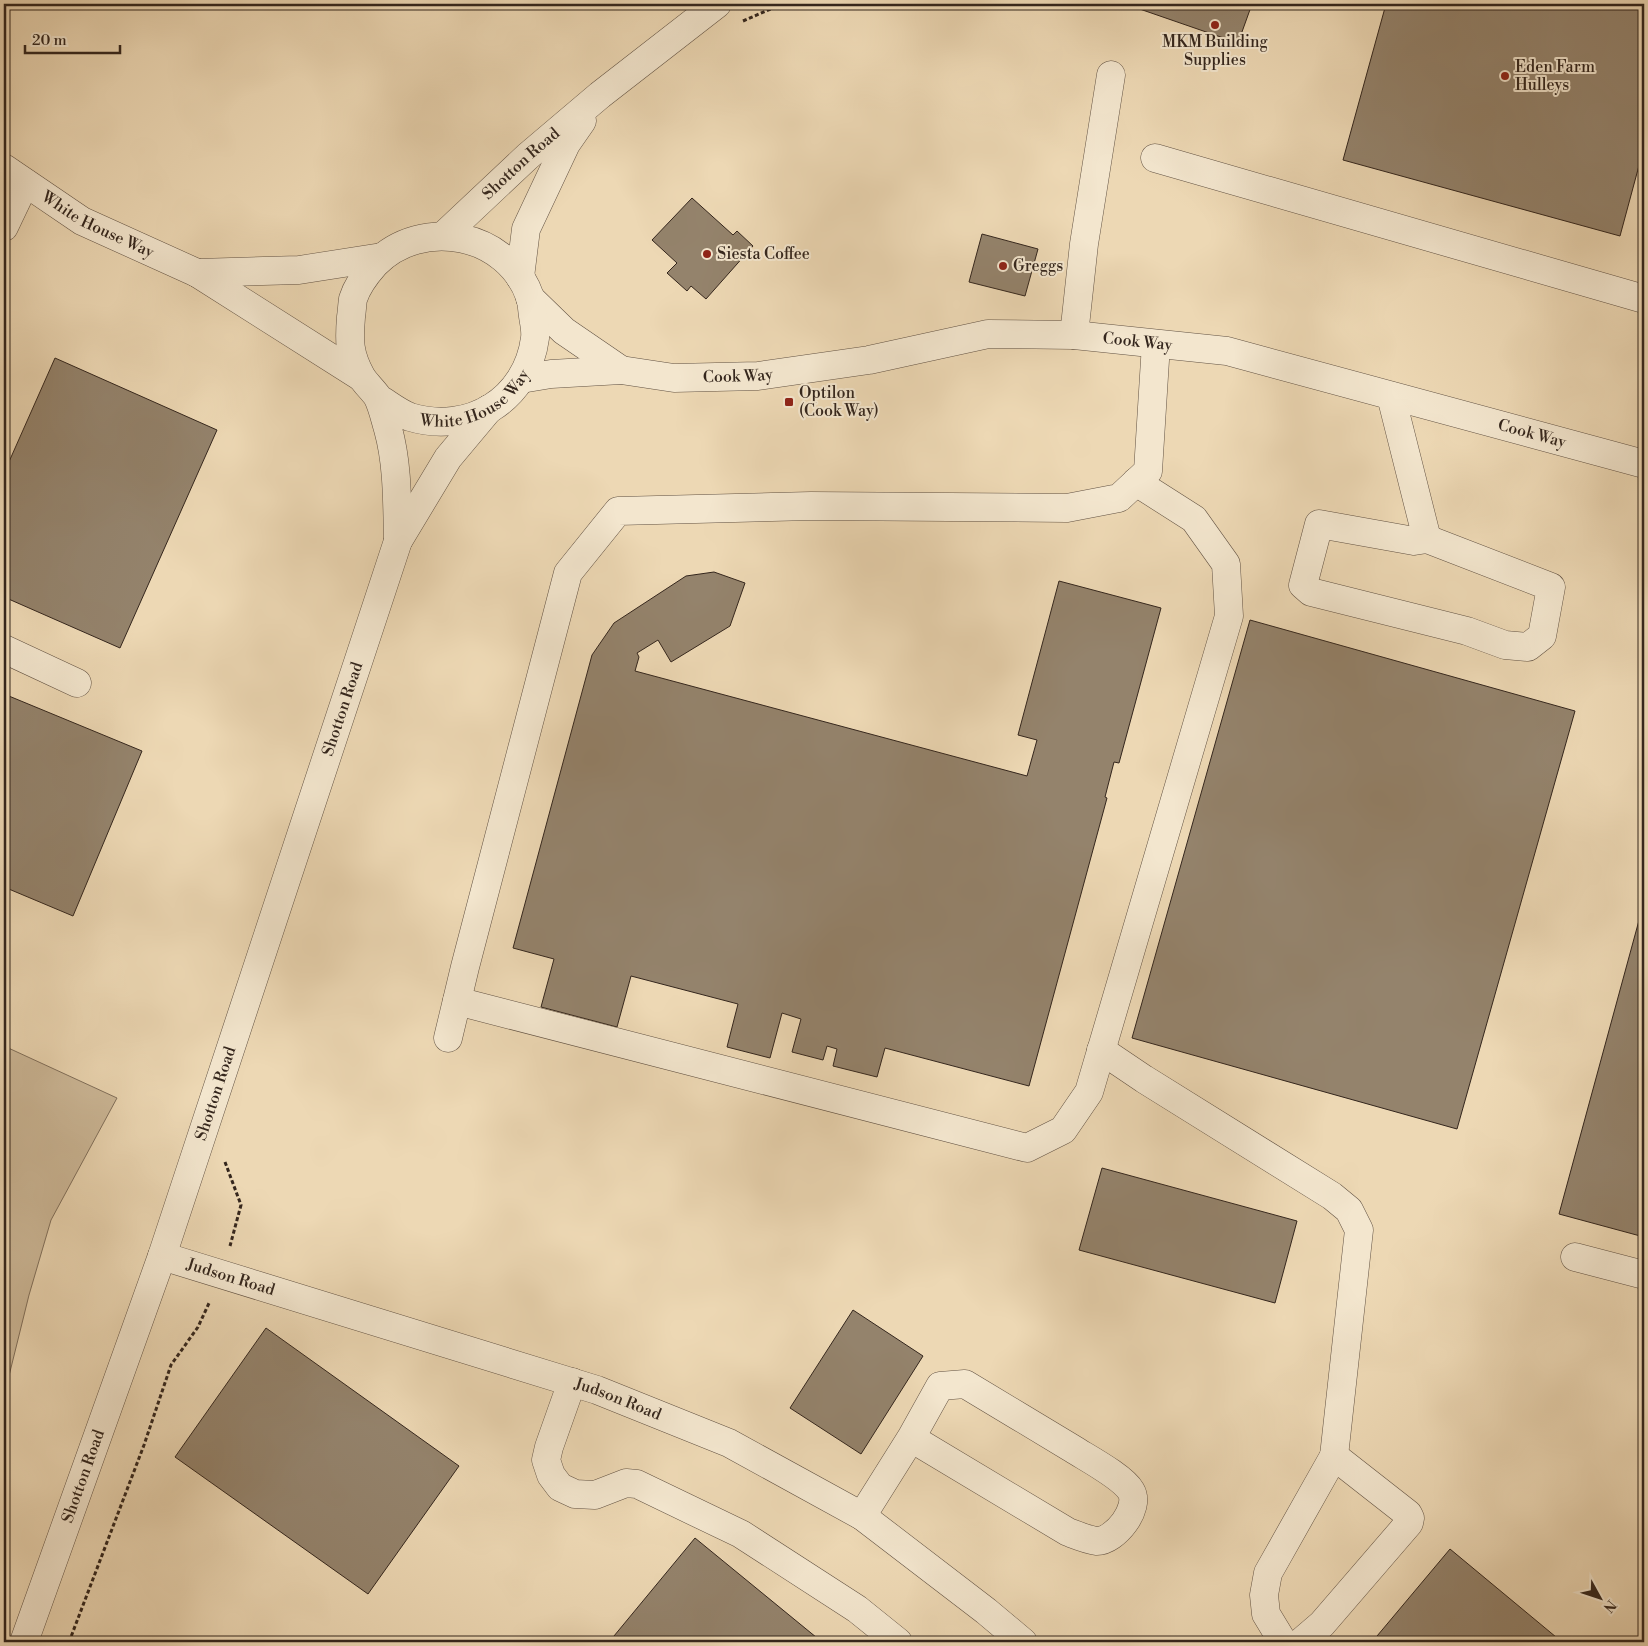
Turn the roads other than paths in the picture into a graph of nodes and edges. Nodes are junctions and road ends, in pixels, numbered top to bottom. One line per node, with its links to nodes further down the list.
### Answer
1 (717, 4): 3 (street, Shotton Road)
2 (1111, 75): 12 (street)
3 (600, 95): 7 (street, Shotton Road); 10 (street, Shotton Road)
4 (1155, 158): 11 (street)
5 (15, 175): 6 (street); 9 (street, White House Way)
6 (4, 227)
7 (444, 235): 8 (street, White House Way); 10 (street, White House Way)
8 (382, 257): 9 (street, White House Way); 16 (street, White House Way)
9 (198, 273): 16 (street, White House Way)
10 (525, 287): 14 (street); 15 (street, White House Way)
11 (1644, 299)
12 (1074, 335): 13 (street, Cook Way); 14 (street, Cook Way)
13 (1156, 344): 17 (street, Cook Way); 20 (street)
14 (621, 370): 15 (street)
15 (521, 379): 18 (street, White House Way)
16 (369, 387): 18 (street, White House Way); 22 (street, Shotton Road)
17 (1391, 396): 19 (street, Cook Way); 21 (street)
18 (489, 409): 22 (street, Shotton Road)
19 (1644, 464)
20 (1136, 482): 25 (street); 27 (street)
21 (1427, 539): 21 (street)
22 (398, 541): 28 (street, Shotton Road)
23 (4, 649): 24 (street)
24 (77, 683)
25 (457, 1001): 26 (street); 27 (street)
26 (448, 1038)
27 (1101, 1050): 33 (street)
28 (162, 1256): 31 (street, Judson Road); 35 (street, Shotton Road)
29 (1575, 1257): 30 (street)
30 (1644, 1275)
31 (572, 1382): 34 (street, Judson Road); 36 (street)
32 (911, 1438): 32 (street); 34 (street)
33 (1334, 1456): 38 (street); 39 (street)
34 (862, 1516): 37 (street, Judson Road)
35 (24, 1642)
36 (898, 1642)
37 (1022, 1642)
38 (1283, 1642)
39 (1301, 1642)

